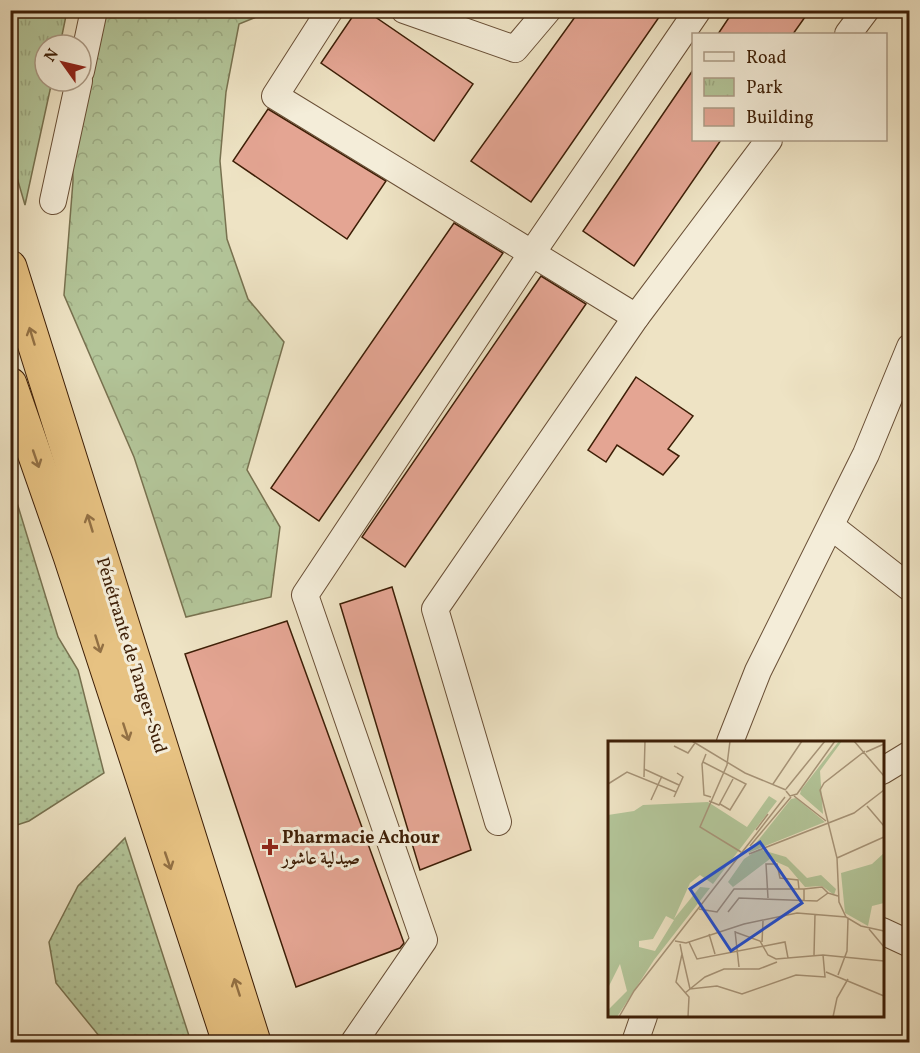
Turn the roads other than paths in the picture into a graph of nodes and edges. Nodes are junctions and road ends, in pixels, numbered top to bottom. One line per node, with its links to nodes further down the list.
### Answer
1 (94, 10): 7 (street)
2 (330, 10): 12 (street)
3 (404, 10): 4 (street)
4 (548, 10)
5 (698, 10): 12 (street)
6 (866, 10): 8 (street)
7 (89, 33)
8 (849, 33)
9 (76, 93): 11 (street)
10 (768, 141): 14 (street)
11 (53, 201)
12 (532, 253): 14 (street); 30 (street)
13 (10, 267): 19 (highway, Pénétrante de Tanger-Sud, one-way to 13)
14 (636, 317): 24 (street)
15 (909, 347): 17 (street)
16 (10, 384): 19 (highway, Pénétrante de Tanger-Sud, one-way to 19)
17 (832, 527): 18 (street); 20 (street)
18 (909, 588)
19 (120, 668): 23 (highway, Pénétrante de Tanger-Sud)
20 (730, 741)
21 (909, 754): 22 (street)
22 (884, 770)
23 (162, 797): 28 (highway, Pénétrante de Tanger-Sud, one-way to 28); 29 (highway, Pénétrante de Tanger-Sud, one-way to 23)
24 (498, 822)
25 (884, 932): 26 (street)
26 (909, 944)
27 (644, 1017): 31 (street)
28 (229, 1042)
29 (254, 1042)
30 (354, 1042)
31 (635, 1042)

